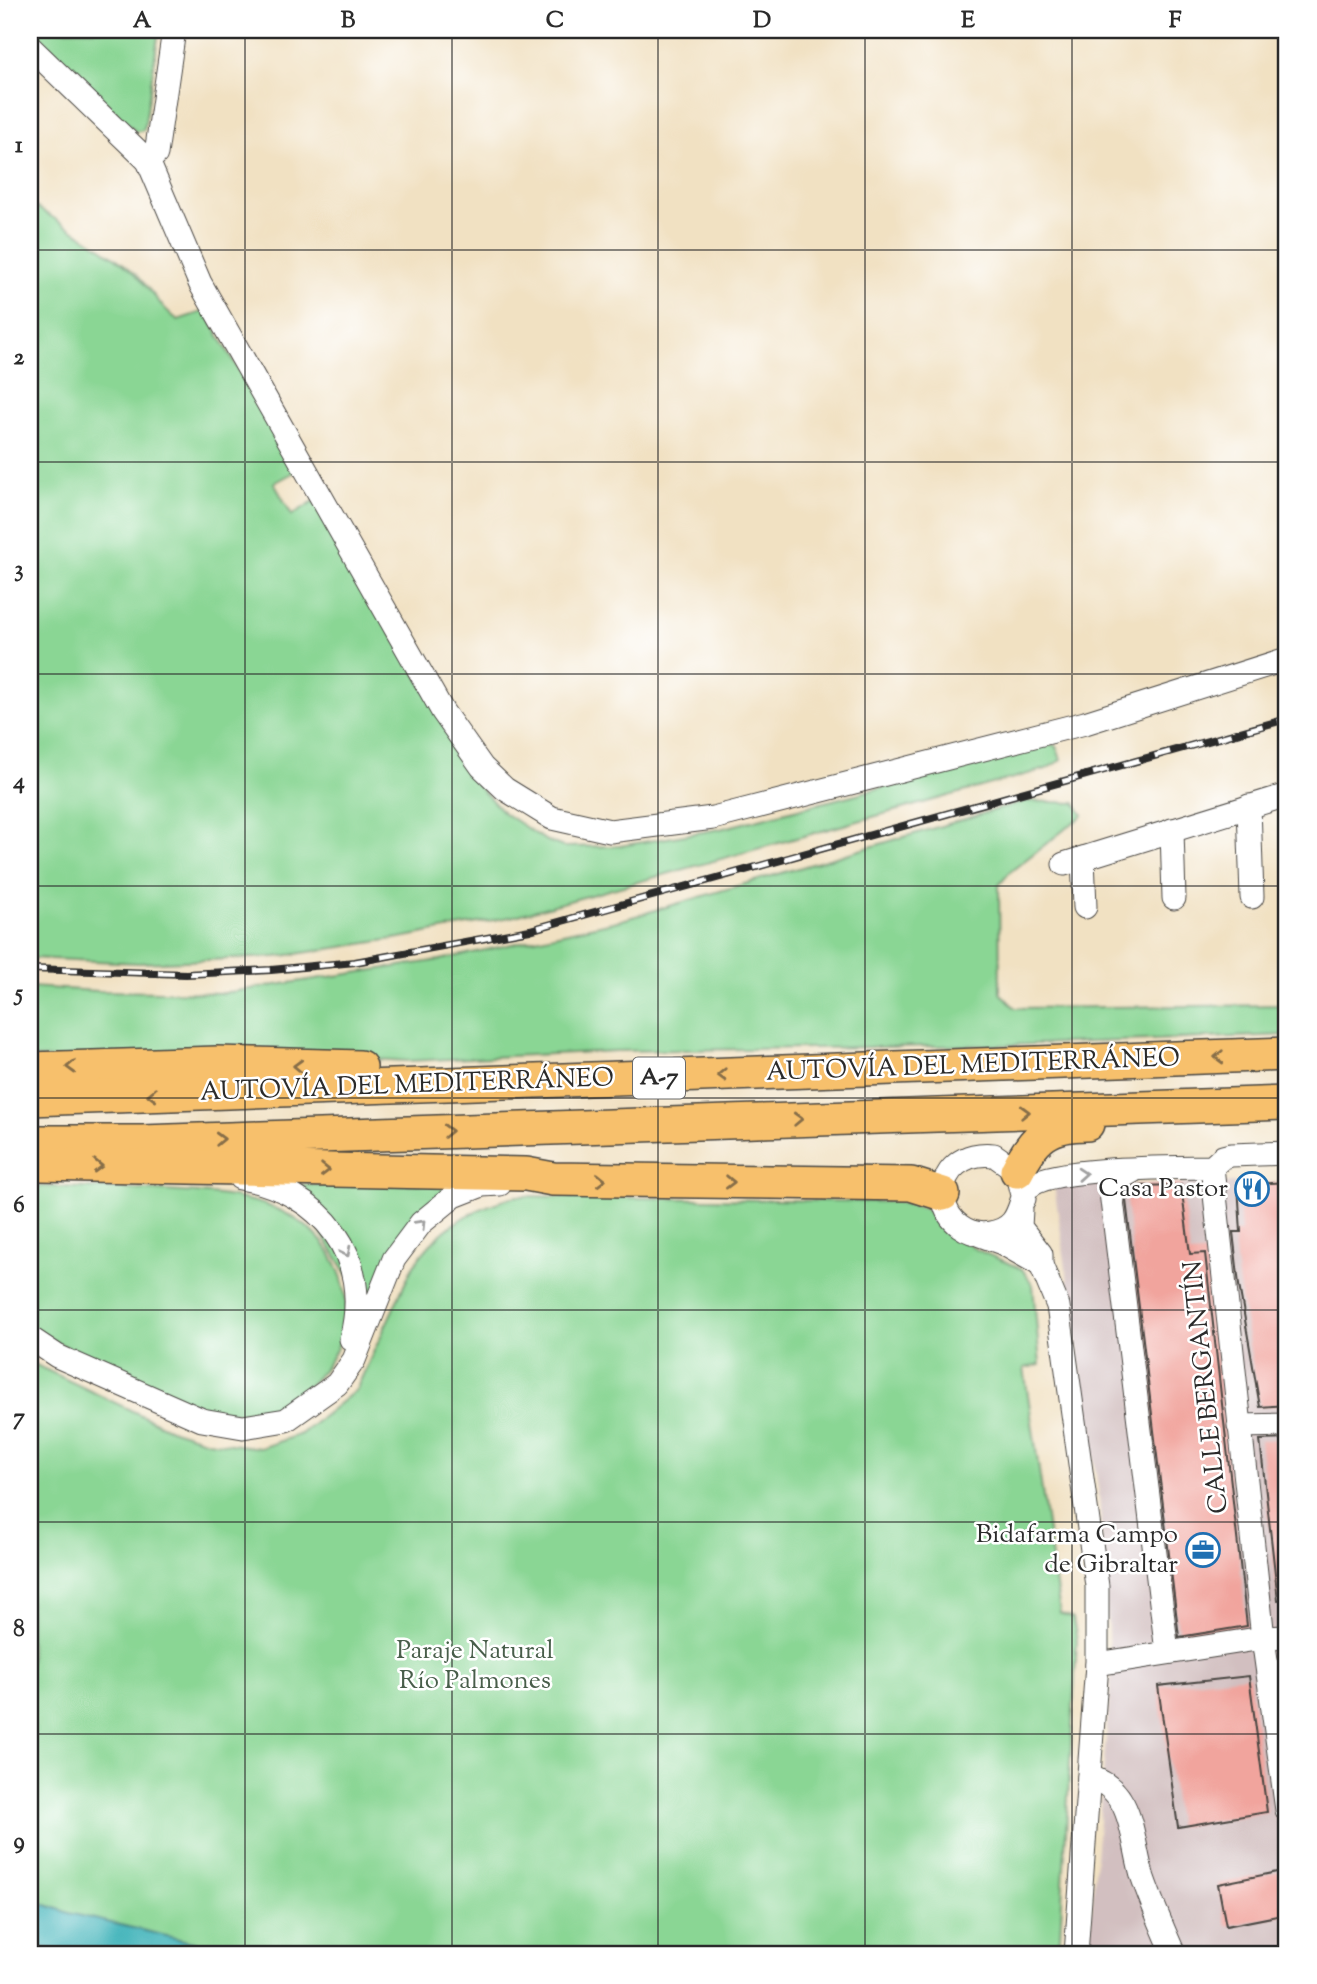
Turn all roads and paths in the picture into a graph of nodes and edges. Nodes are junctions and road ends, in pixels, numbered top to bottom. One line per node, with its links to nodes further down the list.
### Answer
1 (174, 30): 3 (street)
2 (30, 47): 3 (street)
3 (148, 161): 4 (street)
4 (1287, 659)
5 (1287, 794): 6 (street)
6 (1249, 806): 7 (street); 8 (street)
7 (1172, 830): 9 (street); 10 (street)
8 (1253, 897)
9 (1174, 898)
10 (1085, 907)
11 (1287, 1054): 13 (highway, AUTOVÍA DEL MEDITERRÁNEO / A-7, one-way to 13)
12 (30, 1069): 13 (highway, one-way to 12)
13 (536, 1083): 14 (highway, AUTOVÍA DEL MEDITERRÁNEO / A-7, one-way to 14)
14 (30, 1098)
15 (1287, 1103): 16 (highway, AUTOVÍA DEL MEDITERRÁNEO / A-7)
16 (1198, 1106): 17 (highway, AUTOVÍA DEL MEDITERRÁNEO / A-7, one-way to 16); 24 (highway)
17 (30, 1142)
18 (1287, 1153): 21 (street)
19 (30, 1164): 20 (highway, one-way to 20)
20 (136, 1166): 23 (highway, one-way to 23); 31 (street, one-way to 31)
21 (1212, 1167): 22 (street); 33 (street, CALLE BERGANTÍN)
22 (1136, 1170): 24 (street, one-way to 22); 36 (street)
23 (553, 1179): 25 (highway, one-way to 25); 31 (street, one-way to 23)
24 (1021, 1193): 25 (street); 26 (street); 27 (street)
25 (943, 1194): 26 (street)
26 (973, 1233): 27 (street)
27 (1041, 1265): 37 (street)
28 (30, 1338): 30 (street)
29 (30, 1349): 30 (street)
30 (57, 1356): 31 (street)
31 (329, 1387)
32 (1287, 1425): 33 (street)
33 (1239, 1426): 35 (street, CALLE BERGANTÍN)
34 (1287, 1637): 35 (street)
35 (1263, 1638): 36 (street); 40 (street, CALLE BERGANTÍN)
36 (1167, 1652): 37 (street)
37 (1097, 1664): 38 (street)
38 (1089, 1777): 39 (street); 41 (street)
39 (1086, 1802): 41 (street); 42 (street)
40 (1287, 1810)
41 (1141, 1871): 43 (street)
42 (1076, 1954)
43 (1174, 1954)

